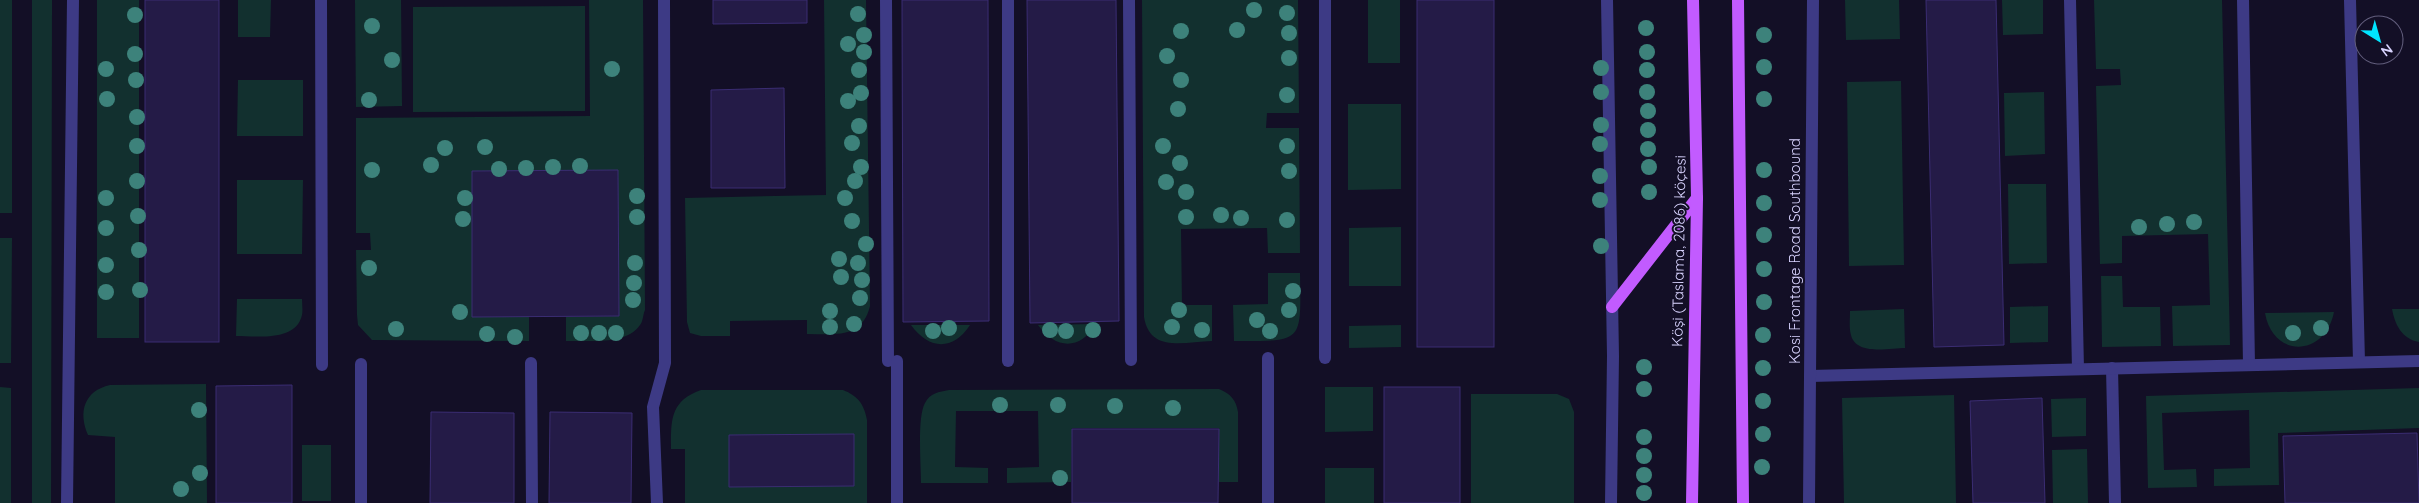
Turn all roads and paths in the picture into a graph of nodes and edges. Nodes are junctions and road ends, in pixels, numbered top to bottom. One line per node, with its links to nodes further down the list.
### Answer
1 (73, 0): 30 (street)
2 (321, 0): 25 (street)
3 (664, 0): 33 (street)
4 (886, 0): 34 (street)
5 (1008, 0): 19 (street)
6 (1129, 0): 20 (street)
7 (1325, 0): 18 (street)
8 (1607, 0): 16 (street)
9 (1693, 0): 15 (main road, Köşi (Taslama, 2086) köçesi)
10 (1738, 0): 38 (main road)
11 (1813, 0): 29 (street, Kosi Frontage Road Southbound)
12 (2070, 0): 28 (street)
13 (2243, 0): 26 (street)
14 (2350, 0): 22 (street)
15 (1697, 198): 16 (main road); 37 (main road, Köşi (Taslama, 2086) köçesi)
16 (1612, 307): 36 (street)
17 (1268, 358): 35 (street)
18 (1325, 358)
19 (1008, 360)
20 (1131, 360)
21 (2419, 361): 22 (street)
22 (2359, 362): 26 (street)
23 (361, 364): 31 (street)
24 (532, 364): 32 (street)
25 (322, 365)
26 (2249, 365): 27 (street)
27 (2112, 368): 28 (street); 40 (street)
28 (2078, 369): 29 (street)
29 (1810, 376): 39 (street, Kosi Frontage Road Southbound)
30 (67, 503)
31 (361, 503)
32 (532, 503)
33 (657, 503)
34 (897, 503)
35 (1268, 503)
36 (1611, 503)
37 (1692, 503)
38 (1743, 503)
39 (1810, 503)
40 (2115, 503)

